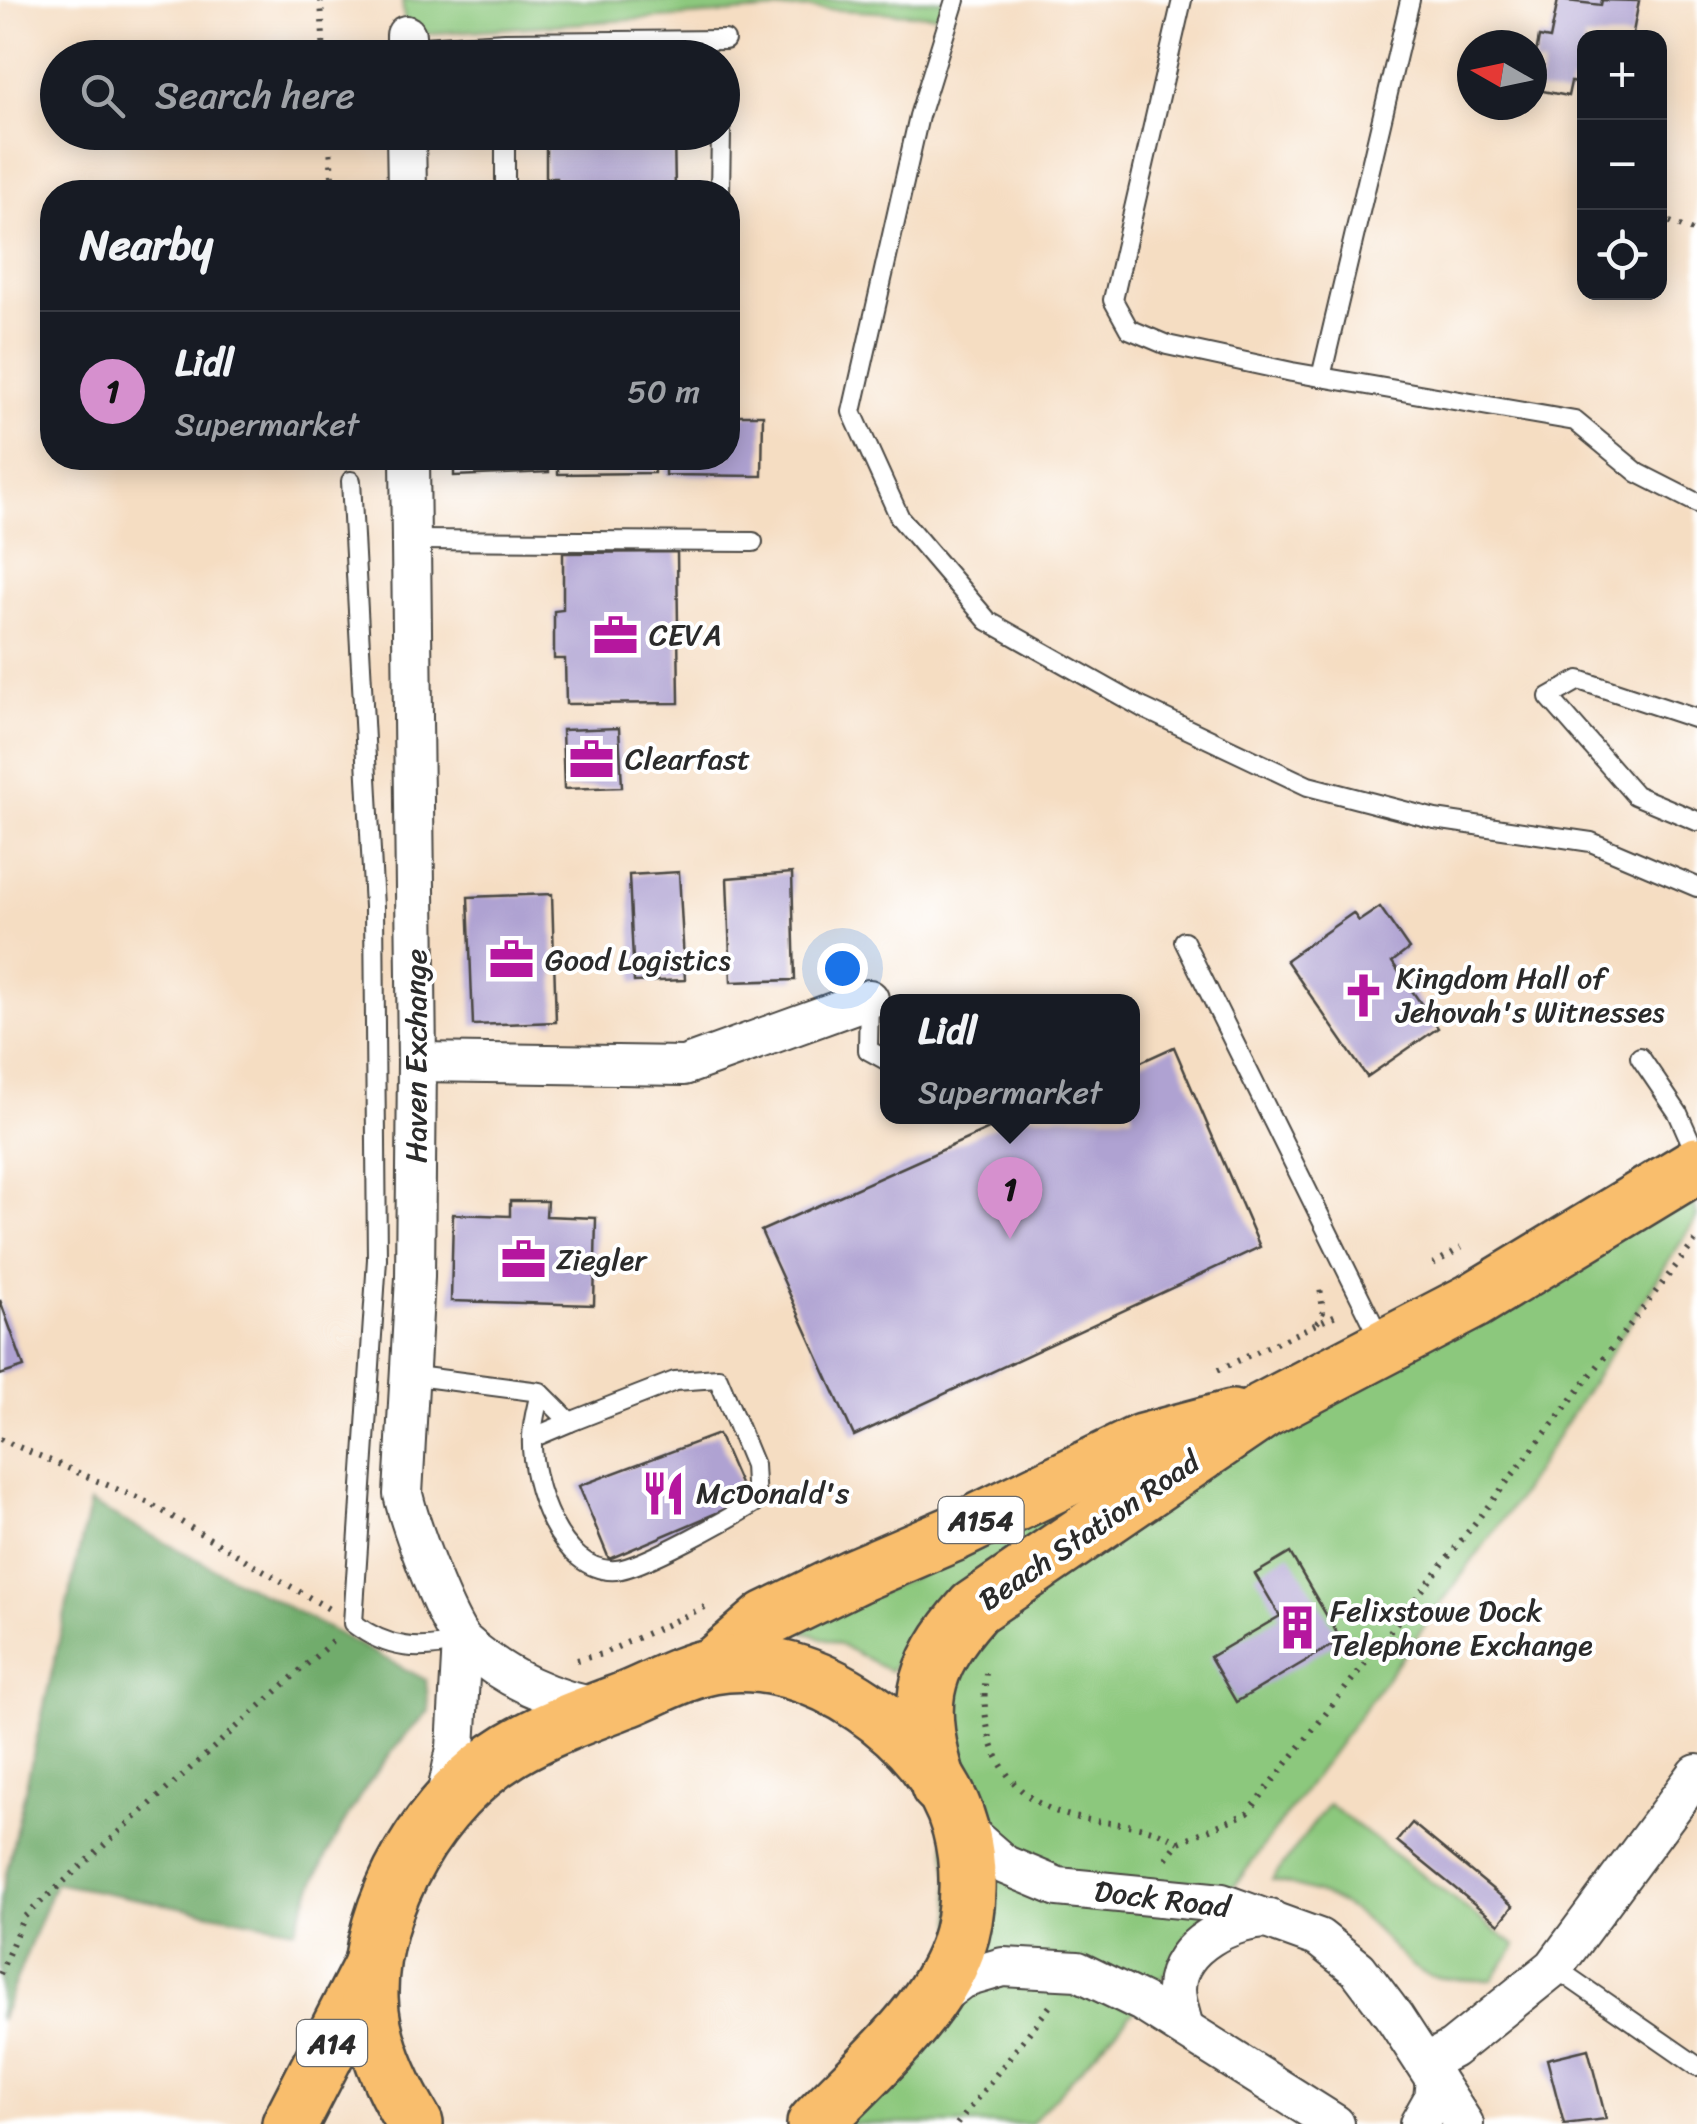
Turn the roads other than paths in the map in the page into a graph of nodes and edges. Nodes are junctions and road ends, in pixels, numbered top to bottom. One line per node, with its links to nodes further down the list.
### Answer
1 (955, 0): 18 (lane)
2 (1182, 0): 10 (lane)
3 (1410, 0): 10 (lane)
4 (406, 150): 7 (street)
5 (505, 150): 8 (lane)
6 (721, 150): 9 (lane)
7 (407, 180)
8 (505, 180)
9 (720, 180)
10 (1322, 378): 13 (lane)
11 (410, 470): 14 (street, Haven Exchange)
12 (351, 481): 32 (lane)
13 (1697, 503)
14 (411, 540): 15 (lane); 23 (street, Haven Exchange)
15 (752, 542)
16 (1697, 719): 17 (lane)
17 (1697, 820)
18 (1697, 886)
19 (1184, 941): 26 (lane)
20 (869, 999): 21 (lane); 23 (street)
21 (880, 1057)
22 (1640, 1057): 24 (lane)
23 (418, 1062): 27 (street, Haven Exchange)
24 (1697, 1156)
25 (1697, 1164): 26 (main road, Beach Station Road / A154)
26 (1385, 1347): 29 (main road, Beach Station Road / A154)
27 (408, 1374): 28 (lane); 32 (street, Haven Exchange)
28 (540, 1392): 30 (lane); 31 (lane)
29 (1264, 1410): 33 (main road, Beach Station Road / A154); 36 (main road, Beach Station Road / A154)
30 (570, 1422): 31 (lane); 31 (lane)
31 (532, 1438)
32 (462, 1642): 34 (street); 37 (street, Haven Exchange)
33 (714, 1665): 34 (main road); 36 (main road)
34 (603, 1708): 37 (main road)
35 (1697, 1774): 40 (street)
36 (949, 1806): 38 (street, Dock Road); 41 (main road, Beach Station Road)
37 (444, 1809): 39 (main road)
38 (1272, 1918): 42 (street); 44 (street, Dock Road)
39 (373, 1961): 45 (main road, A14); 46 (main road)
40 (1554, 1967): 43 (lane); 44 (street)
41 (922, 2008): 42 (street); 47 (main road, Beach Station Road)
42 (1184, 2028): 48 (street)
43 (1697, 2066)
44 (1430, 2071): 49 (street); 50 (street, Dock Road)
45 (290, 2124)
46 (414, 2124)
47 (816, 2124)
48 (1335, 2124)
49 (1419, 2124)
50 (1464, 2124)

